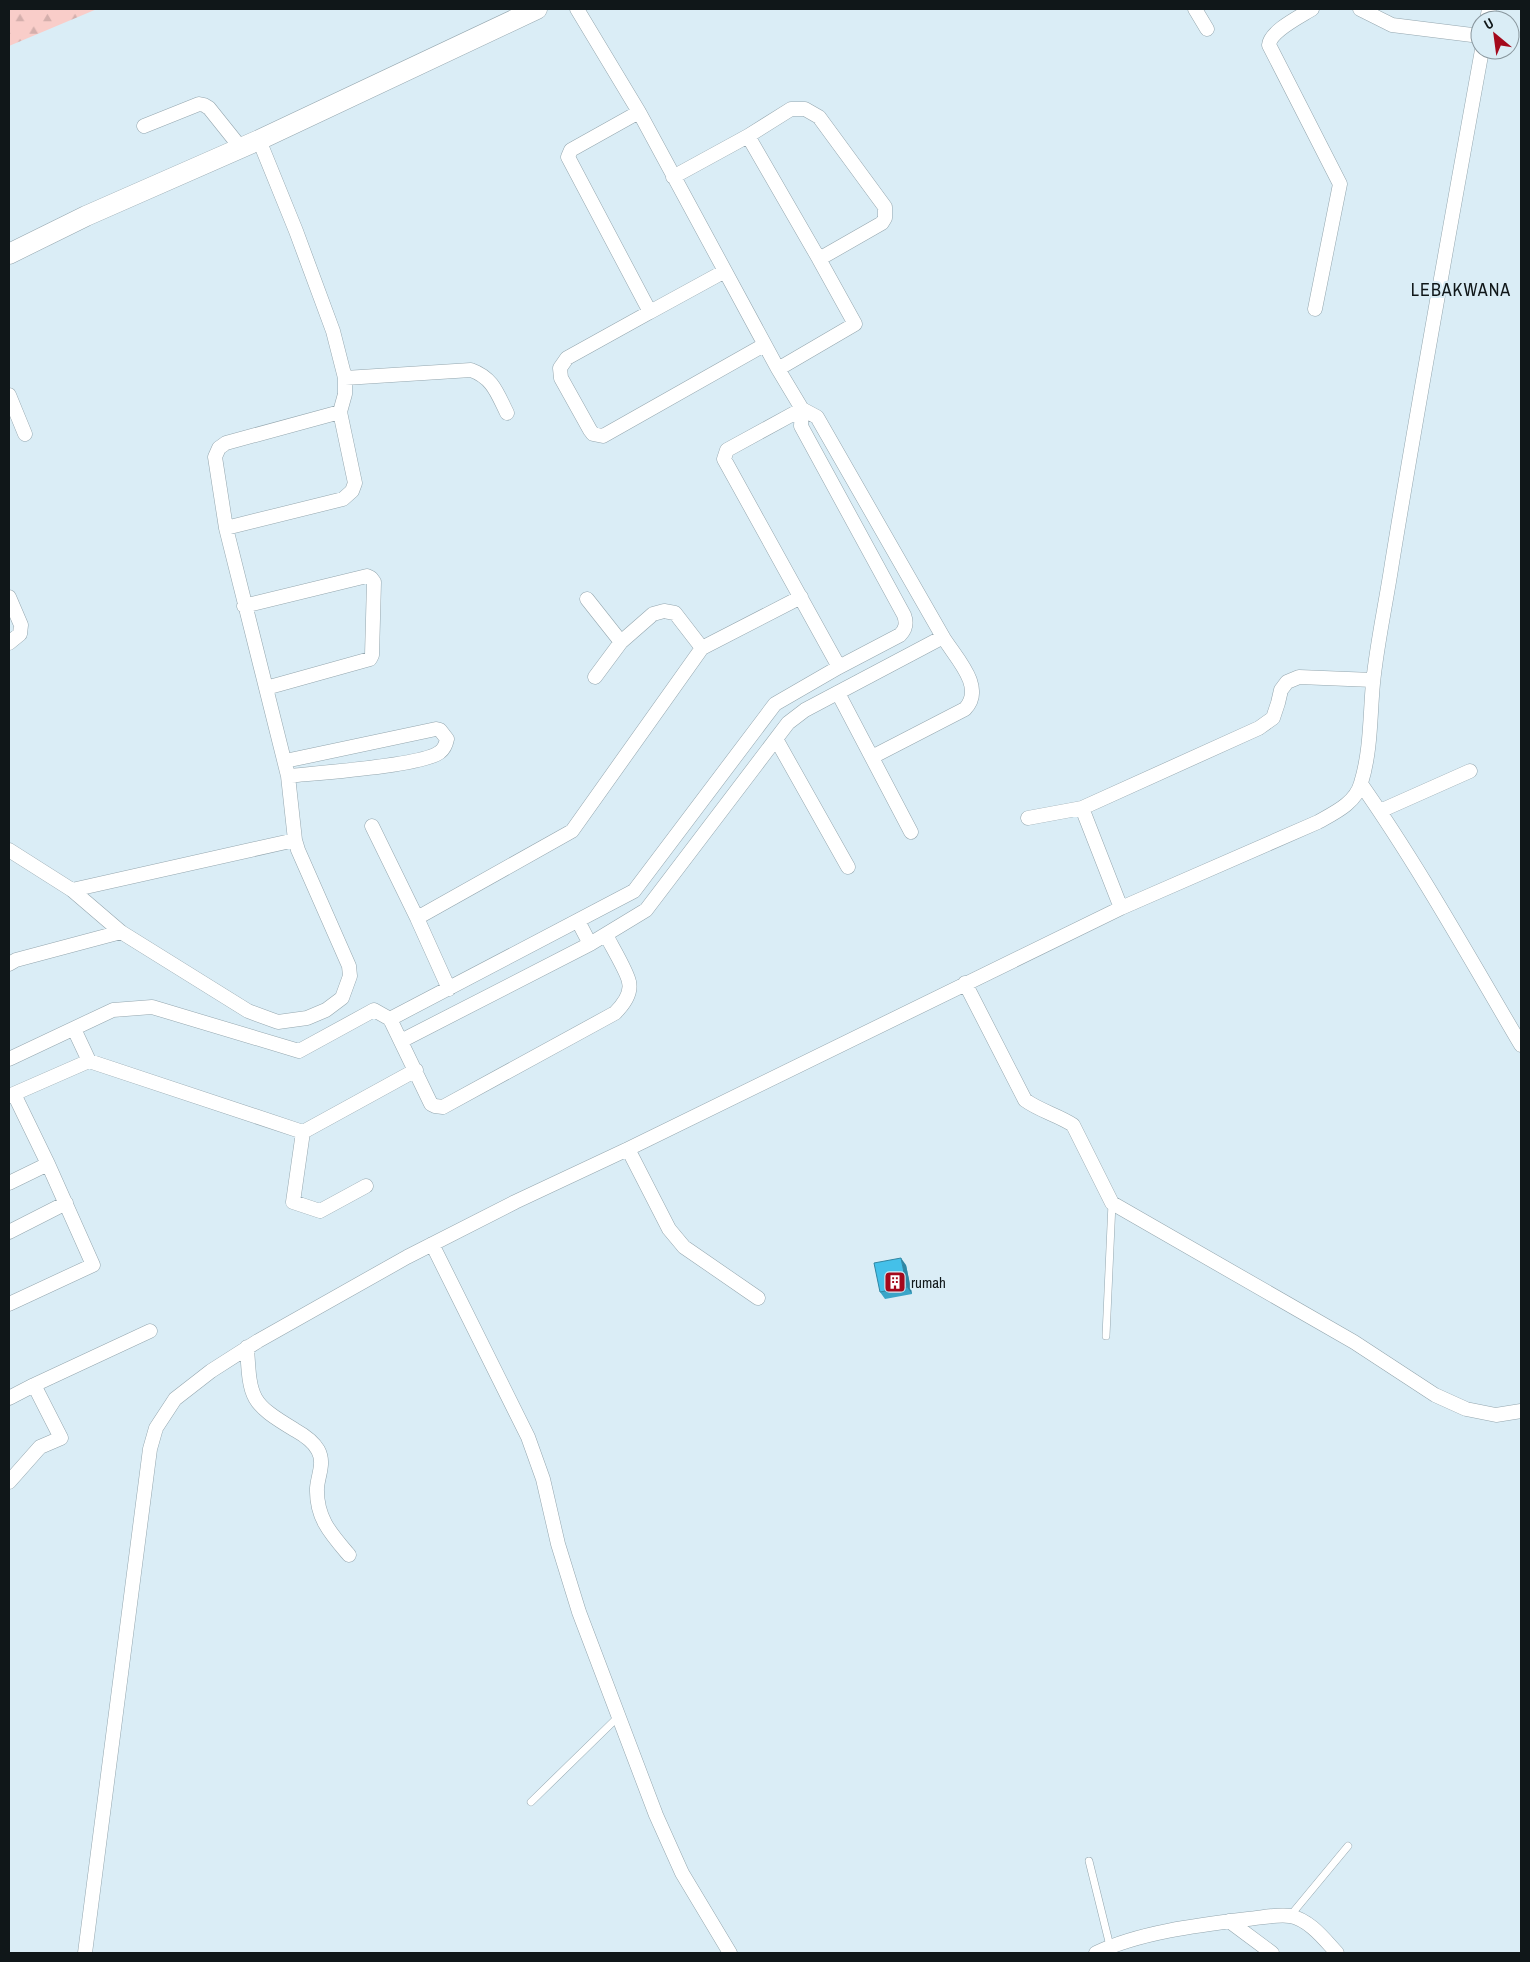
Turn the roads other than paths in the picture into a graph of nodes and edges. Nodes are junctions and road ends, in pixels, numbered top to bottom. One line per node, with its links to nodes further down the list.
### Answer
1 (537, 9): 12 (street)
2 (577, 9): 9 (street)
3 (1194, 9): 6 (street)
4 (1312, 9): 17 (street)
5 (1360, 9): 7 (street)
6 (1207, 28)
7 (1470, 35)
8 (1480, 60): 38 (street)
9 (639, 112): 13 (street); 18 (street)
10 (144, 126): 12 (street)
11 (748, 136): 13 (street); 15 (street); 15 (street)
12 (250, 144): 14 (street); 21 (street)
13 (673, 177): 16 (street)
14 (9, 254)
15 (819, 259): 20 (street)
16 (725, 271): 18 (street); 19 (street)
17 (1315, 309)
18 (650, 312): 19 (street)
19 (764, 345): 20 (street)
20 (778, 369): 23 (street)
21 (346, 378): 24 (street); 25 (street)
22 (9, 395): 26 (street)
23 (802, 409): 29 (street); 32 (street); 36 (street)
24 (340, 412): 27 (street); 27 (street)
25 (507, 413)
26 (25, 434)
27 (226, 528): 31 (street)
28 (9, 597): 34 (street)
29 (801, 597): 35 (street); 36 (street)
30 (587, 599): 33 (street)
31 (244, 606): 39 (street); 39 (street)
32 (942, 637): 41 (street); 45 (street)
33 (621, 642): 35 (street); 37 (street)
34 (9, 643)
35 (702, 648): 61 (street)
36 (840, 666): 40 (street)
37 (595, 676)
38 (1374, 680): 50 (street); 51 (street)
39 (266, 688): 46 (street)
40 (795, 692): 42 (street); 62 (street)
41 (838, 693): 42 (street); 45 (street)
42 (805, 710): 43 (street)
43 (776, 739): 58 (street); 64 (street)
44 (373, 742): 46 (street); 47 (street); 47 (street)
45 (872, 757): 55 (street)
46 (284, 761): 49 (street)
47 (377, 766): 49 (street)
48 (1470, 771): 52 (street)
49 (288, 776): 56 (street)
50 (1361, 784): 52 (street); 60 (street)
51 (1082, 808): 53 (street); 60 (street)
52 (1380, 811): 72 (street)
53 (1028, 818)
54 (372, 826): 61 (street)
55 (911, 832)
56 (295, 840): 59 (street); 63 (street)
57 (9, 850): 59 (street)
58 (848, 867)
59 (72, 890): 63 (street)
60 (1121, 908): 67 (street)
61 (417, 918): 68 (street)
62 (578, 921): 65 (street); 68 (street)
63 (121, 932): 66 (street)
64 (606, 935): 65 (street); 75 (street)
65 (590, 944): 71 (street)
66 (11, 960)
67 (965, 983): 78 (street); 83 (street)
68 (449, 989): 69 (street)
69 (390, 1019): 70 (street); 71 (street)
70 (74, 1028): 73 (street); 74 (street)
71 (401, 1041): 75 (street)
72 (1521, 1044)
73 (9, 1058)
74 (89, 1061): 76 (street); 77 (street)
75 (416, 1070): 77 (street)
76 (11, 1095): 79 (street)
77 (303, 1132): 81 (street)
78 (628, 1149): 85 (street); 86 (street)
79 (48, 1164): 80 (street); 82 (street)
80 (9, 1183)
81 (366, 1186)
82 (66, 1203): 84 (street); 87 (street)
83 (1112, 1203): 89 (lane); 93 (street)
84 (9, 1232)
85 (432, 1244): 90 (street); 96 (street)
86 (758, 1298)
87 (9, 1304)
88 (150, 1331): 91 (street)
89 (1106, 1336)
90 (248, 1347): 95 (street); 103 (street)
91 (34, 1385): 92 (street); 94 (street)
92 (9, 1398)
93 (1521, 1410)
94 (9, 1482)
95 (349, 1555)
96 (618, 1717): 97 (lane); 104 (street)
97 (531, 1802)
98 (1348, 1846): 100 (lane)
99 (1089, 1861): 102 (lane)
100 (1290, 1916): 101 (street); 107 (street)
101 (1230, 1921): 102 (street); 106 (street)
102 (1110, 1946): 105 (street)
103 (85, 1953)
104 (730, 1953)
105 (1096, 1953)
106 (1272, 1953)
107 (1337, 1953)

